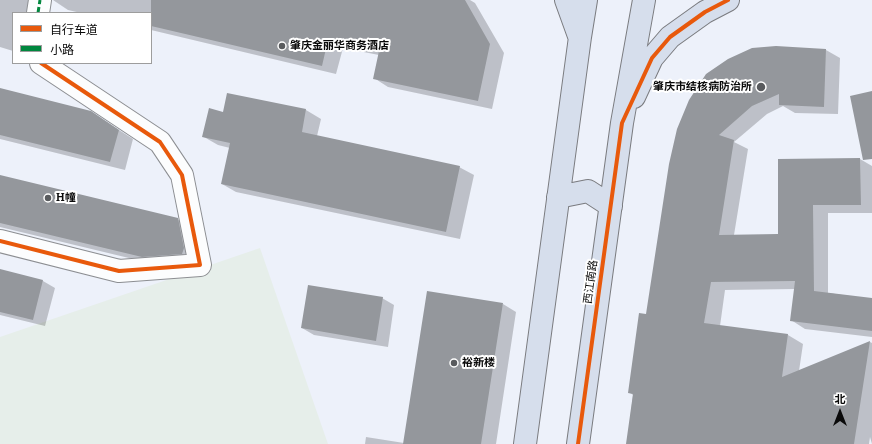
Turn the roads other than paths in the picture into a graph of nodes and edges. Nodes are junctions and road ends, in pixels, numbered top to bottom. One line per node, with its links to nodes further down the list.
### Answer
1 (40, 0): 6 (street)
2 (566, 0): 7 (main road)
3 (586, 0): 7 (main road)
4 (644, 0): 9 (main road, 西江南路)
5 (728, 0): 9 (main road)
6 (38, 12)
7 (580, 37): 10 (main road)
8 (43, 64): 12 (street)
9 (622, 123): 11 (main road, 西江南路)
10 (558, 197): 11 (main road); 13 (main road)
11 (611, 206): 14 (main road, 西江南路)
12 (0, 241)
13 (525, 444)
14 (578, 444)

